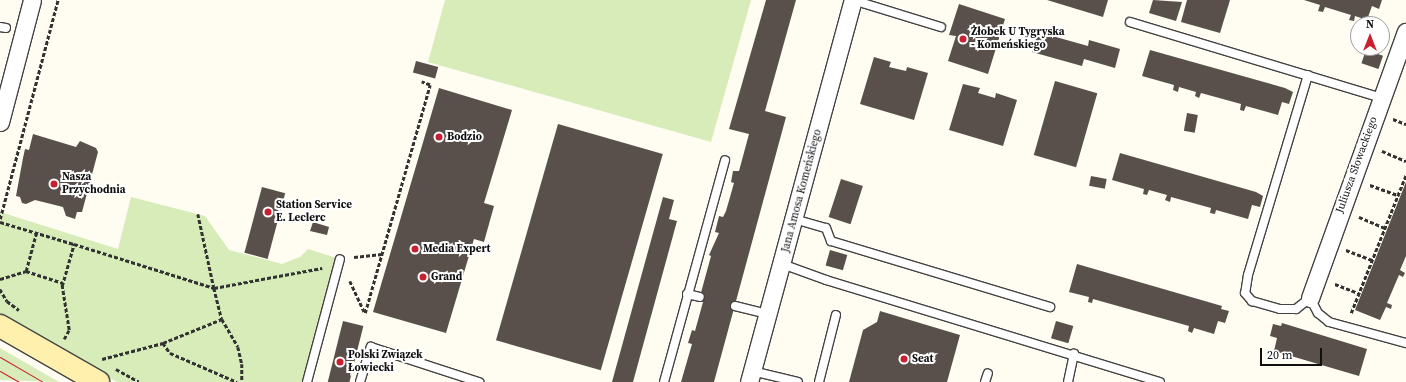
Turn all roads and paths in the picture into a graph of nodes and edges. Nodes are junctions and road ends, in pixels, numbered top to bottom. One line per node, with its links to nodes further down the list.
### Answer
1 (32, 0): 10 (street)
2 (58, 0): 20 (path)
3 (853, 0): 5 (lane); 19 (street, Jana Amosa Komeńskiego)
4 (1130, 22): 7 (lane)
5 (941, 27)
6 (1406, 32): 9 (street, Juliusza Słowackiego)
7 (1308, 75): 9 (lane); 37 (lane)
8 (422, 82): 25 (path)
9 (1381, 98): 11 (street, Juliusza Słowackiego)
10 (0, 122)
11 (1365, 144): 13 (path); 15 (street, Juliusza Słowackiego)
12 (725, 160): 35 (lane)
13 (1406, 161)
14 (1406, 175): 16 (path)
15 (1352, 179): 16 (path); 17 (street, Juliusza Słowackiego)
16 (1398, 195): 21 (path)
17 (1341, 210): 21 (path); 24 (street, Juliusza Słowackiego)
18 (198, 214): 33 (path)
19 (794, 219): 28 (street, Jana Amosa Komeńskiego); 39 (lane)
20 (0, 220): 22 (path)
21 (1385, 228): 27 (path)
22 (36, 233): 23 (path); 29 (path)
23 (74, 244): 32 (path); 33 (path)
24 (1329, 244): 27 (path); 30 (street, Juliusza Słowackiego)
25 (382, 254): 26 (path); 26 (path)
26 (340, 259): 33 (path); 55 (lane)
27 (1372, 260): 34 (path)
28 (782, 264): 40 (street, Jana Amosa Komeńskiego); 48 (lane)
29 (26, 271): 31 (path); 32 (path)
30 (1318, 277): 34 (path); 37 (street, Juliusza Słowackiego)
31 (0, 279)
32 (62, 283): 45 (path)
33 (214, 288): 42 (path)
34 (1359, 293): 44 (path)
35 (687, 294): 36 (lane); 58 (lane)
36 (700, 297)
37 (1310, 298): 44 (lane)
38 (735, 306): 40 (lane)
39 (1050, 307)
40 (768, 314): 51 (street, Jana Amosa Komeńskiego)
41 (836, 315): 60 (lane)
42 (222, 318): 46 (path); 54 (path)
43 (0, 326): 52 (main road)
44 (1346, 326): 47 (lane)
45 (64, 339)
46 (163, 343): 49 (path); 53 (path)
47 (1406, 343)
48 (1074, 354): 62 (lane); 63 (lane)
49 (100, 360)
50 (988, 373): 61 (lane)
51 (750, 376): 59 (lane)
52 (98, 382)
53 (236, 382)
54 (242, 382)
55 (307, 382)
56 (360, 382): 57 (lane)
57 (479, 382)
58 (664, 382)
59 (798, 382)
60 (819, 382)
61 (985, 382)
62 (1068, 382)
63 (1160, 382)

